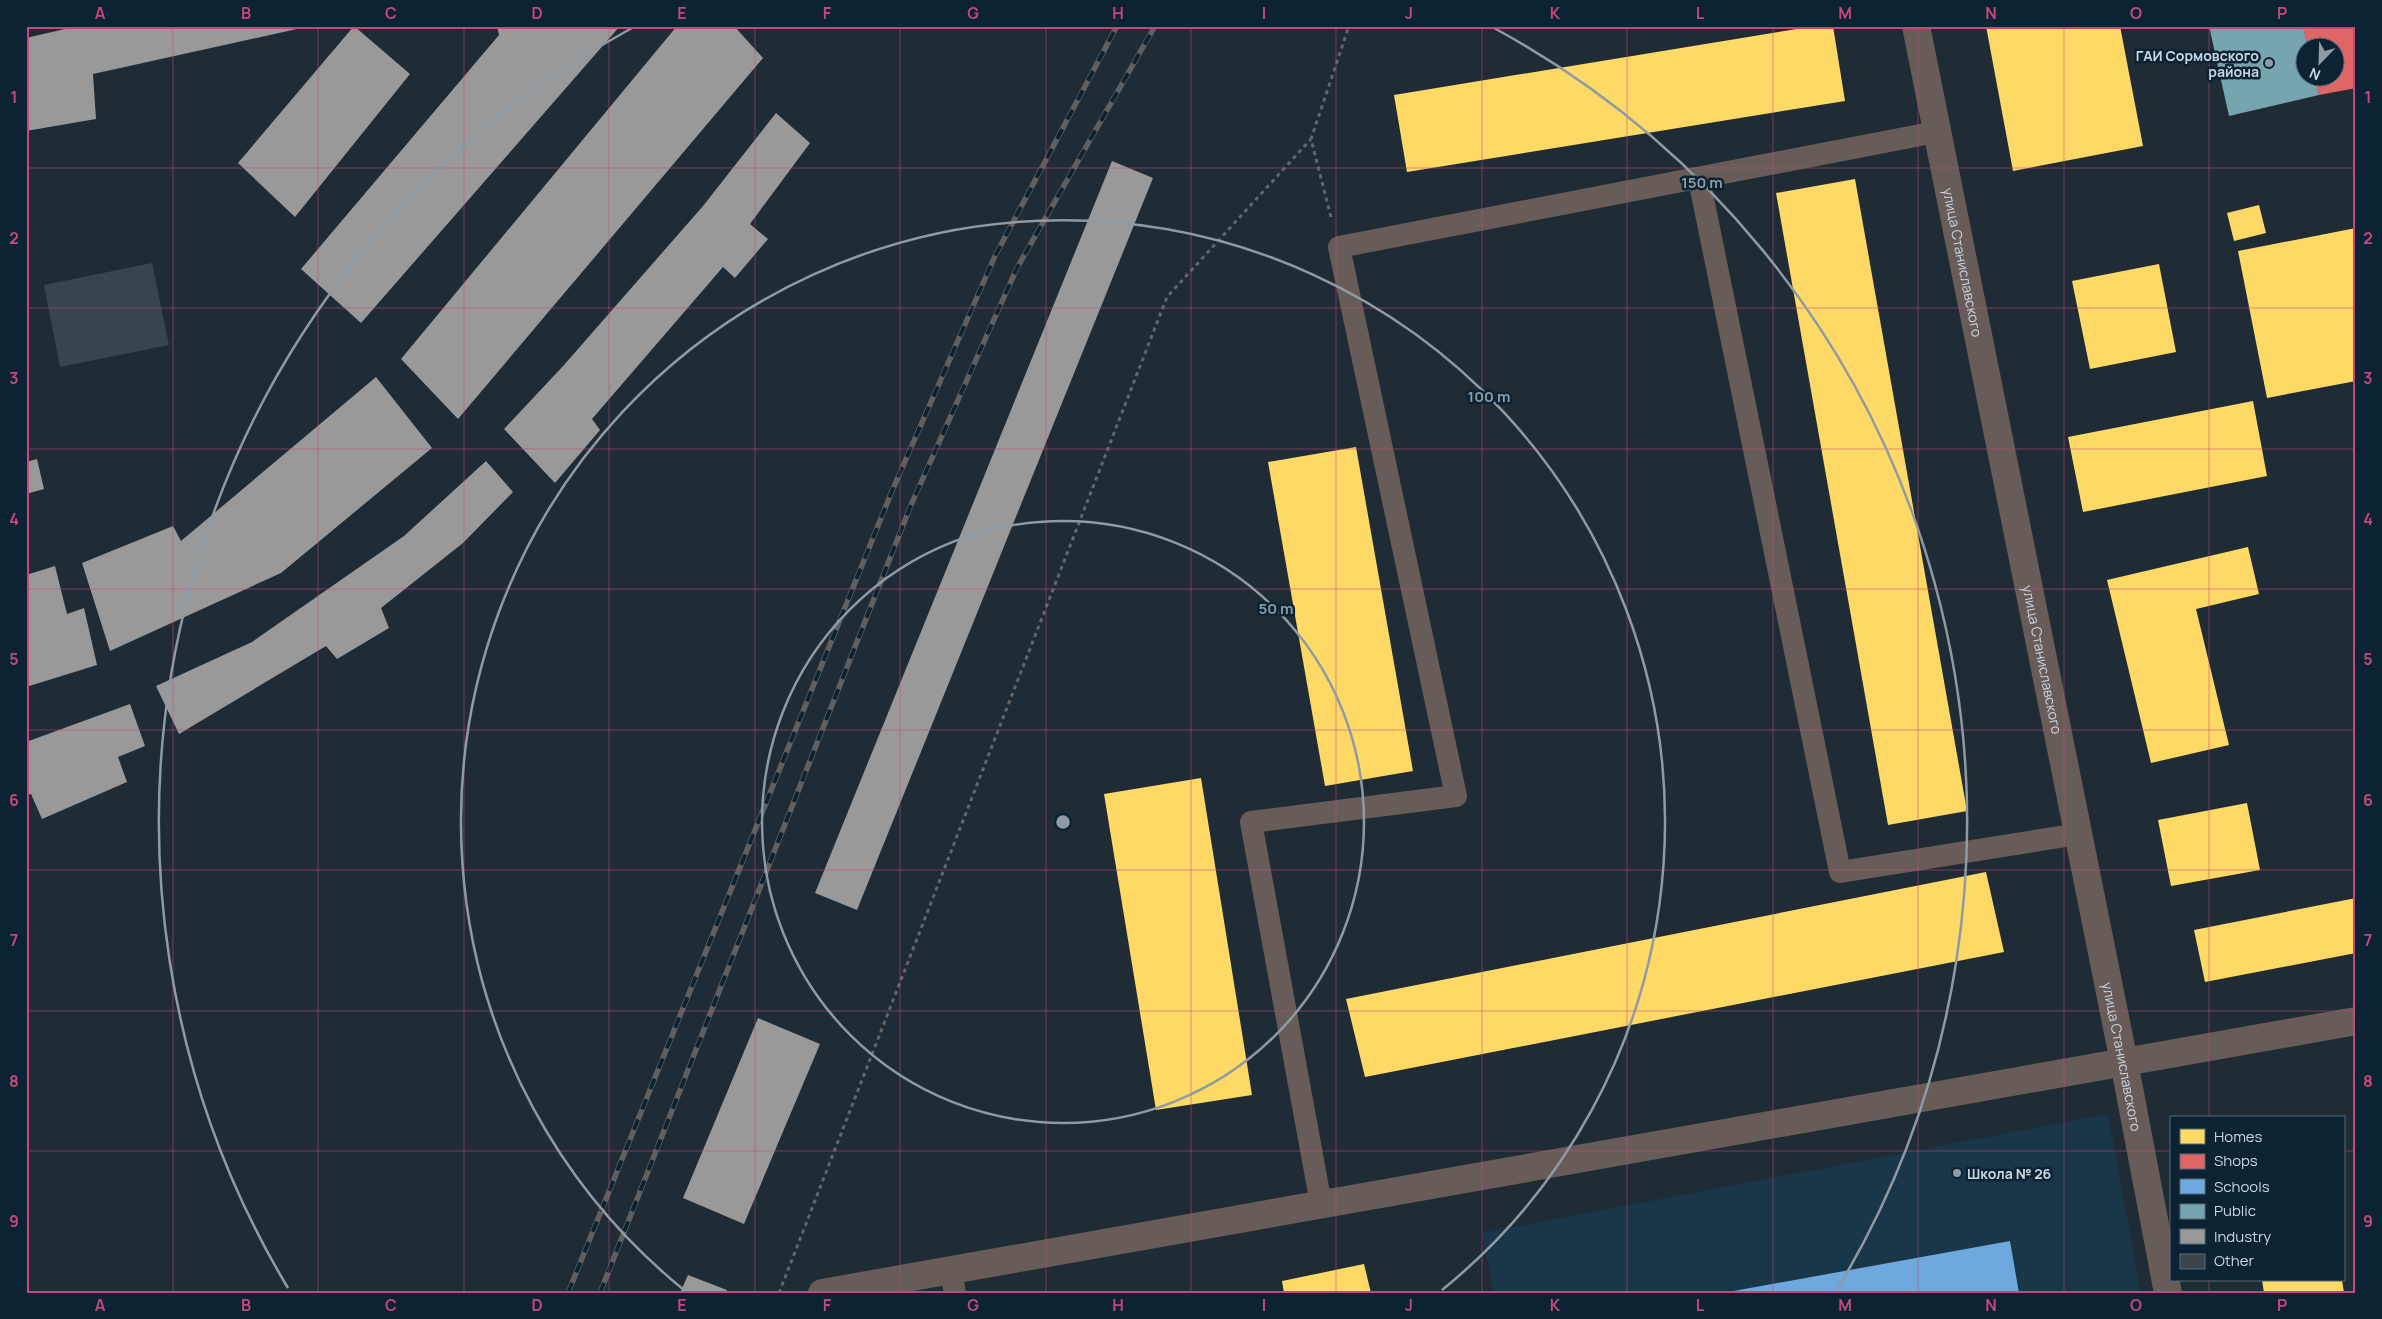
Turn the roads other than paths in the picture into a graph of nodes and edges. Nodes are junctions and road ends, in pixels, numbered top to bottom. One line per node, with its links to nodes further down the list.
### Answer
1 (1916, 26): 2 (street, улица Станиславского)
2 (1936, 132): 3 (lane); 4 (street, улица Станиславского)
3 (1699, 179): 4 (lane); 7 (lane)
4 (2078, 834): 6 (street, улица Станиславского)
5 (2356, 1021): 6 (street)
6 (2124, 1062): 7 (street); 10 (street, улица Станиславского)
7 (1322, 1204): 8 (street)
8 (953, 1281): 9 (street)
9 (822, 1293)
10 (2168, 1293)

